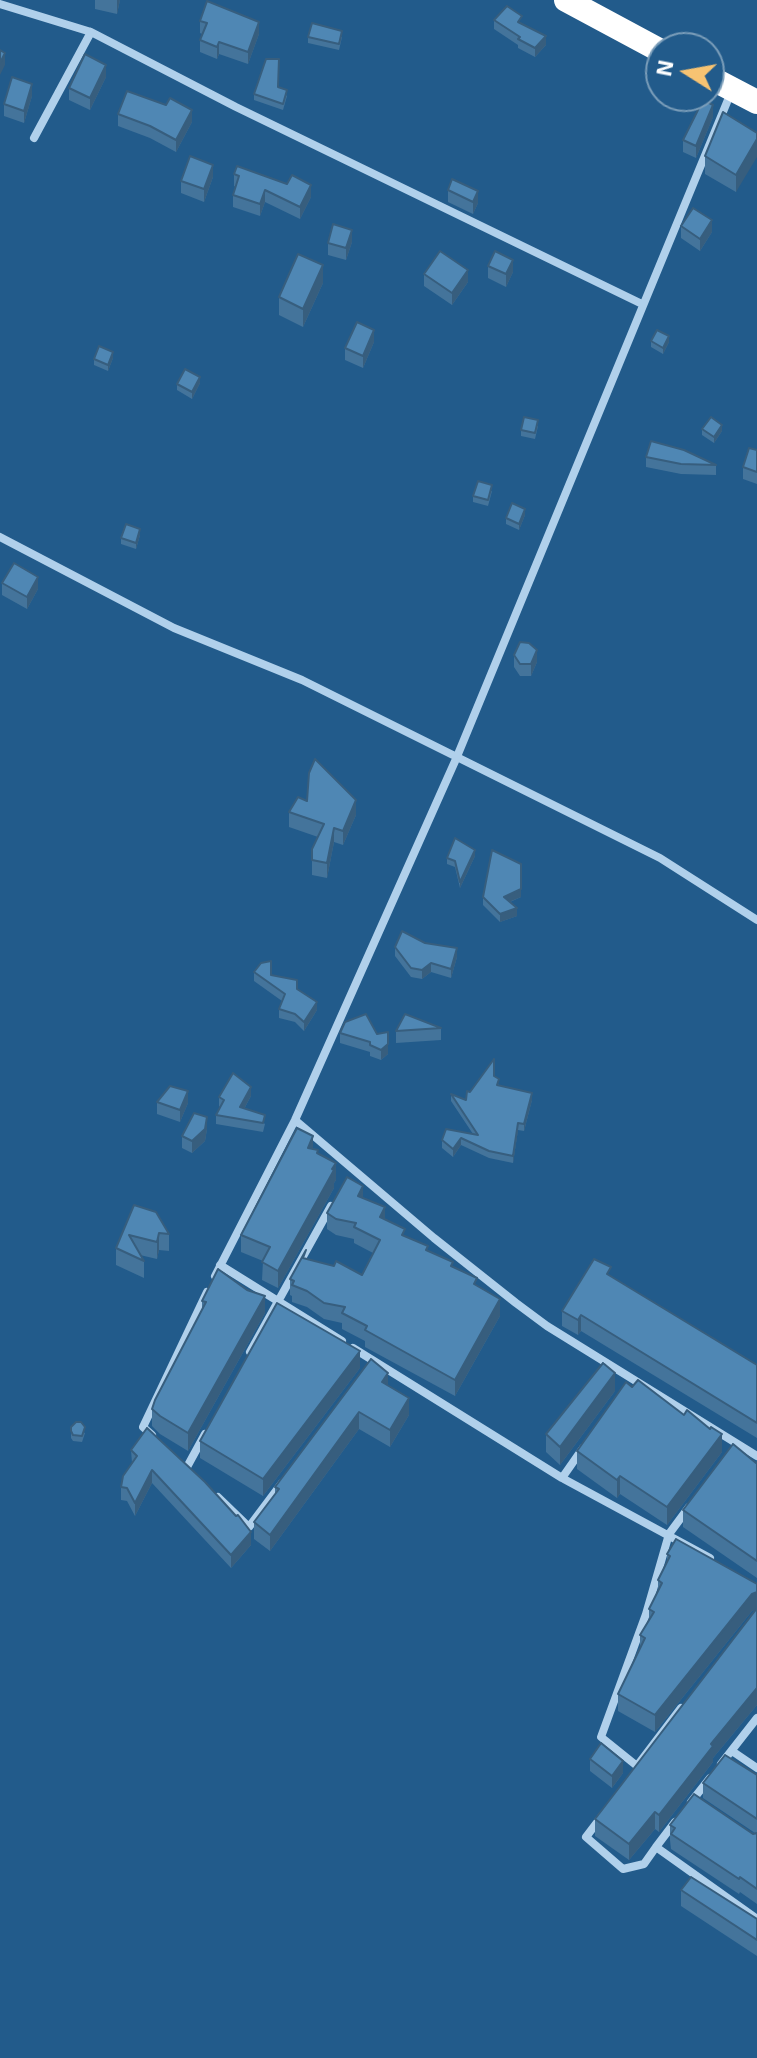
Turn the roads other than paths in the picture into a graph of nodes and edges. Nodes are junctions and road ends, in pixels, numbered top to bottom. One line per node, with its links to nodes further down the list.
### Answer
1 (566, 0): 4 (highway)
2 (0, 4): 3 (street)
3 (91, 32): 8 (street); 9 (street)
4 (645, 42)
5 (725, 85): 6 (highway)
6 (732, 89): 7 (highway); 9 (street)
7 (757, 102)
8 (34, 138)
9 (642, 304): 11 (street)
10 (0, 537): 11 (street)
11 (456, 759): 12 (street); 13 (street)
12 (757, 920)
13 (295, 1120): 14 (street); 17 (street)
14 (353, 1168): 15 (street); 22 (street)
15 (346, 1181)
16 (338, 1194): 18 (street)
17 (220, 1265): 18 (street); 27 (street)
18 (278, 1300): 19 (street); 20 (street)
19 (248, 1356)
20 (374, 1361): 21 (street); 34 (street)
21 (364, 1374)
22 (632, 1379): 23 (street); 26 (street)
23 (624, 1392)
24 (210, 1425): 31 (street)
25 (589, 1441): 34 (street)
26 (738, 1442): 28 (street); 29 (street)
27 (165, 1447)
28 (729, 1453)
29 (757, 1456)
30 (176, 1457): 31 (street)
31 (187, 1467): 33 (street)
32 (287, 1476): 35 (street)
33 (197, 1477)
34 (562, 1478): 37 (street)
35 (208, 1487)
36 (695, 1499): 37 (street)
37 (669, 1534): 38 (street); 42 (street)
38 (719, 1564)
39 (689, 1697): 42 (street)
40 (757, 1718): 41 (street)
41 (732, 1751): 43 (street); 45 (street)
42 (637, 1766): 44 (street)
43 (757, 1768)
44 (628, 1778)
45 (693, 1800): 47 (street); 48 (street)
46 (611, 1802): 48 (street)
47 (705, 1809)
48 (656, 1847): 49 (street)
49 (757, 1919)

